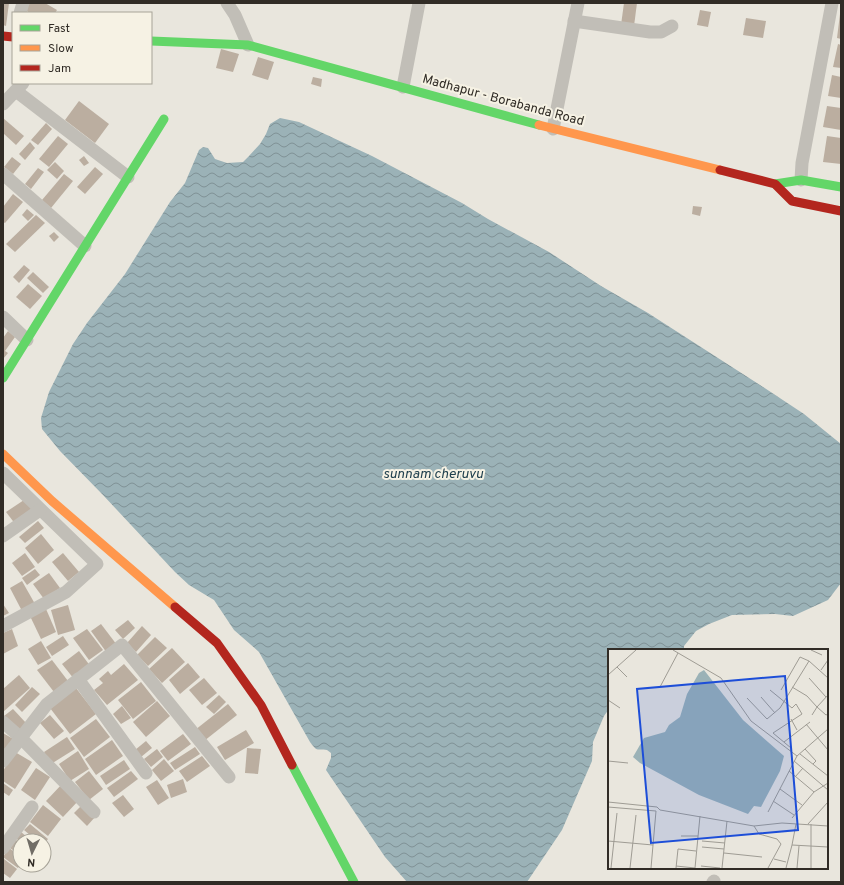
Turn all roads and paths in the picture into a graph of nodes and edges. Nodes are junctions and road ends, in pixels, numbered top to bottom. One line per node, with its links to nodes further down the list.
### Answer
1 (227, 3): 8 (street)
2 (418, 3): 10 (street)
3 (578, 3): 5 (street)
4 (832, 3): 16 (street)
5 (574, 21): 6 (street); 13 (street)
6 (672, 26)
7 (152, 42): 8 (street, Madhapur - Borabanda Road)
8 (246, 45): 10 (street, Madhapur - Borabanda Road)
9 (19, 87): 11 (street); 15 (street)
10 (403, 87): 13 (street, Madhapur - Borabanda Road)
11 (3, 104)
12 (164, 120): 15 (street)
13 (553, 129): 17 (street, Madhapur - Borabanda Road)
14 (3, 174): 20 (street)
15 (128, 177): 20 (street)
16 (801, 180): 17 (street); 18 (street)
17 (775, 184): 19 (street)
18 (841, 187)
19 (841, 211)
20 (85, 246): 22 (street)
21 (3, 317): 22 (street)
22 (27, 340): 23 (street)
23 (3, 378)
24 (4, 457): 38 (street)
25 (3, 473): 26 (street)
26 (40, 510): 27 (street); 28 (street)
27 (3, 536)
28 (3, 626)
29 (78, 679): 31 (street); 33 (street); 34 (street)
30 (3, 722): 31 (street)
31 (20, 737): 32 (street); 36 (street)
32 (3, 761)
33 (146, 773)
34 (229, 777)
35 (32, 807): 37 (street)
36 (94, 812)
37 (3, 848)
38 (354, 882)

